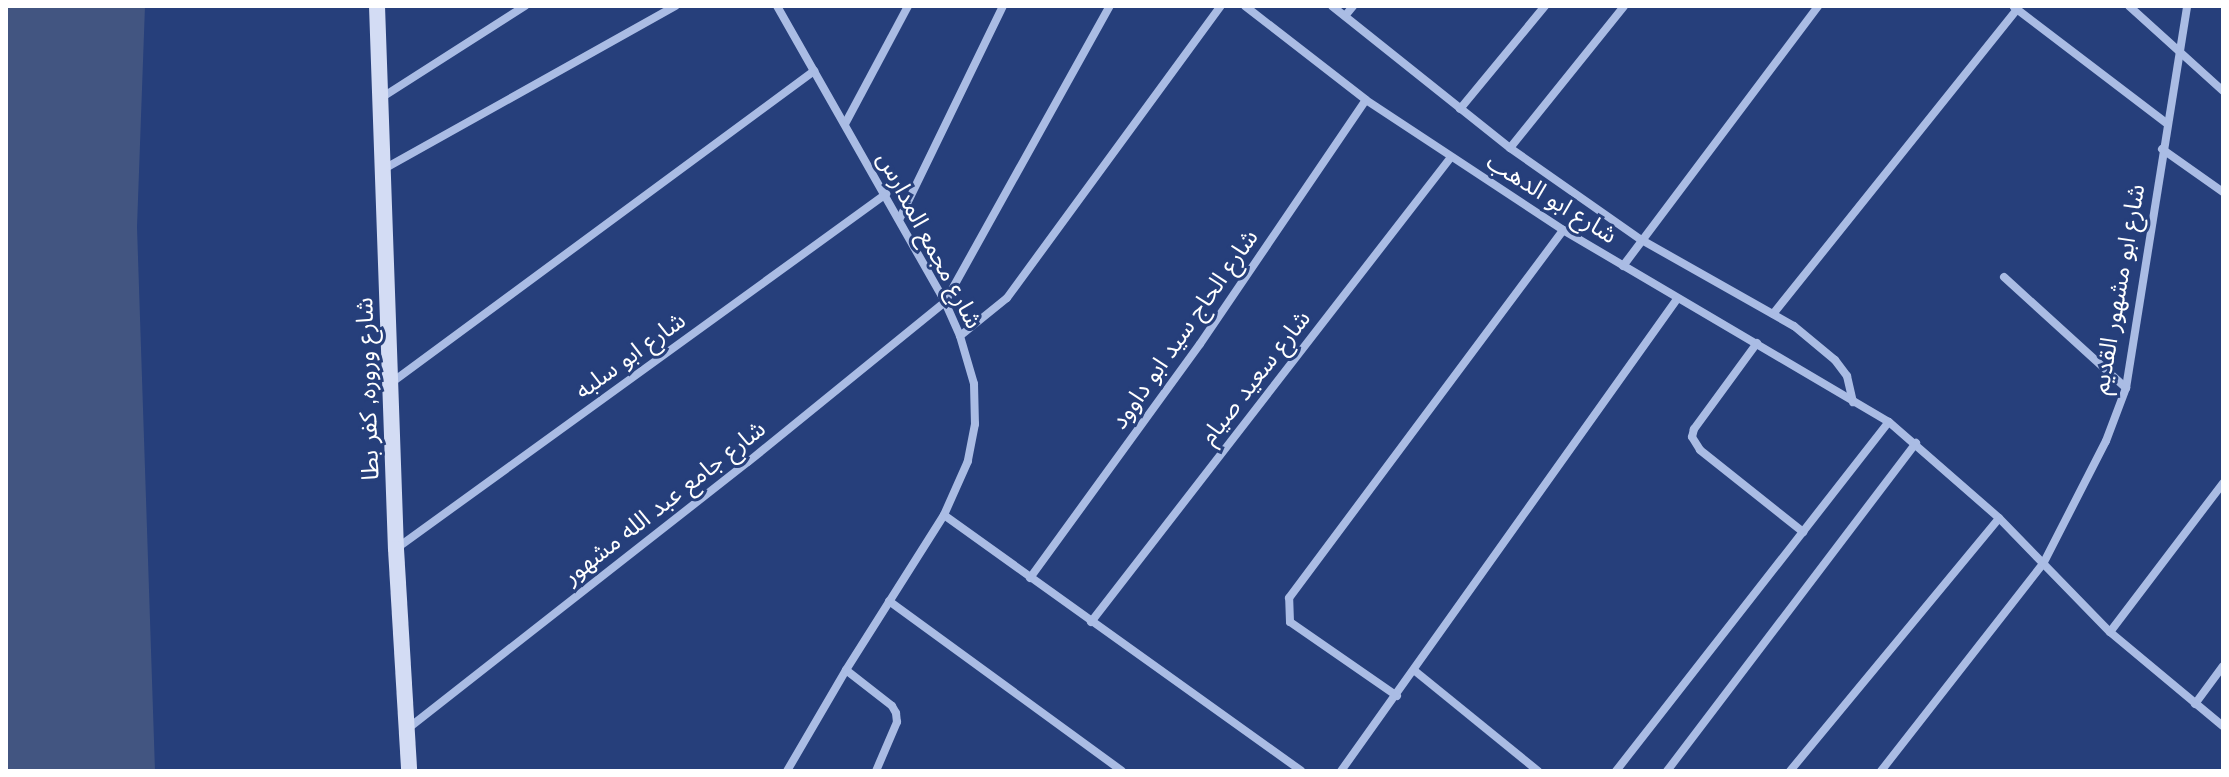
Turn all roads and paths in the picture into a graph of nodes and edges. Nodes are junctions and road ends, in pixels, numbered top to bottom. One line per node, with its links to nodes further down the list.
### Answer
1 (377, 6): 22 (street, شارع وروره, كفر بطا)
2 (525, 6): 22 (street)
3 (675, 6): 30 (street)
4 (777, 6): 20 (street, شارع مجمع المدارس)
5 (908, 6): 26 (street)
6 (1003, 6): 33 (street)
7 (1110, 6): 39 (street)
8 (1221, 6): 41 (street)
9 (1245, 6): 23 (street, شارع ابو الدهب)
10 (1332, 6): 18 (street, شارع ابو الدهب)
11 (1353, 6): 18 (street)
12 (1545, 6): 24 (street)
13 (1624, 6): 27 (street)
14 (1818, 6): 35 (street)
15 (2129, 6): 19 (street)
16 (2187, 6): 19 (street, شارع ابو مشهور القديم)
17 (2016, 8): 25 (street); 40 (street)
18 (1345, 16): 24 (street, شارع ابو الدهب)
19 (2179, 50): 21 (street); 25 (street, شارع ابو مشهور القديم)
20 (814, 71): 26 (street, شارع مجمع المدارس); 43 (street)
21 (2223, 91)
22 (379, 99): 30 (street, شارع وروره, كفر بطا)
23 (1366, 100): 29 (street, شارع ابو الدهب); 54 (street, شارع الحاج سيد ابو داوود)
24 (1460, 109): 27 (street, شارع ابو الدهب)
25 (2166, 123): 28 (street, شارع ابو مشهور القديم)
26 (845, 124): 32 (street, شارع مجمع المدارس)
27 (1510, 148): 35 (street, شارع ابو الدهب)
28 (2162, 149): 31 (street); 44 (street, شارع ابو مشهور القديم)
29 (1451, 157): 34 (street, شارع ابو الدهب); 56 (street, شارع سعيد صيام)
30 (381, 170): 43 (street, شارع وروره, كفر بطا)
31 (2223, 192)
32 (886, 194): 33 (street, شارع مجمع المدارس); 52 (street, شارع ابو سلبه)
33 (900, 218): 39 (street, شارع مجمع المدارس)
34 (1563, 230): 36 (street, شارع ابو الدهب); 61 (street)
35 (1640, 239): 36 (street); 40 (street, شارع ابو الدهب)
36 (1623, 266): 38 (street, شارع ابو الدهب)
37 (2004, 277): 44 (street)
38 (1677, 299): 42 (street, شارع ابو الدهب); 60 (street)
39 (945, 302): 41 (street, شارع مجمع المدارس); 64 (street, شارع جامع عبد الله مشهور)
40 (1773, 314): 45 (street, شارع ابو الدهب)
41 (960, 336): 49 (street, شارع مجمع المدارس)
42 (1757, 343): 45 (street, شارع ابو الدهب); 51 (street)
43 (390, 384): 52 (street, شارع وروره, كفر بطا)
44 (2126, 388): 53 (street, شارع ابو مشهور القديم)
45 (1853, 402): 46 (street, شارع ابو الدهب)
46 (1889, 422): 47 (street, شارع ابو الدهب); 51 (street)
47 (1916, 443): 50 (street, شارع ابو الدهب); 73 (street)
48 (2223, 483): 57 (street)
49 (944, 515): 54 (street); 55 (street, شارع مجمع المدارس)
50 (1999, 518): 53 (street, شارع ابو الدهب); 74 (street)
51 (1803, 532): 72 (street)
52 (396, 549): 64 (street, شارع وروره, كفر بطا)
53 (2043, 564): 57 (street, شارع ابو الدهب); 75 (street, شارع ابو مشهور القديم)
54 (1030, 578): 56 (street)
55 (889, 601): 59 (street, شارع مجمع المدارس); 68 (street)
56 (1091, 622): 69 (street)
57 (2110, 632): 62 (street, شارع ابو الدهب)
58 (2223, 666): 62 (street)
59 (846, 670): 65 (street); 67 (street, شارع مجمع المدارس)
60 (1415, 671): 61 (street); 71 (street)
61 (1397, 696): 70 (street)
62 (2195, 704): 63 (street, شارع ابو الدهب)
63 (2223, 726)
64 (406, 730): 66 (street, شارع وروره, كفر بطا)
65 (879, 769)
66 (409, 771)
67 (787, 771)
68 (1122, 771)
69 (1301, 771)
70 (1341, 771)
71 (1538, 771)
72 (1616, 771)
73 (1667, 771)
74 (1790, 771)
75 (1881, 771)

